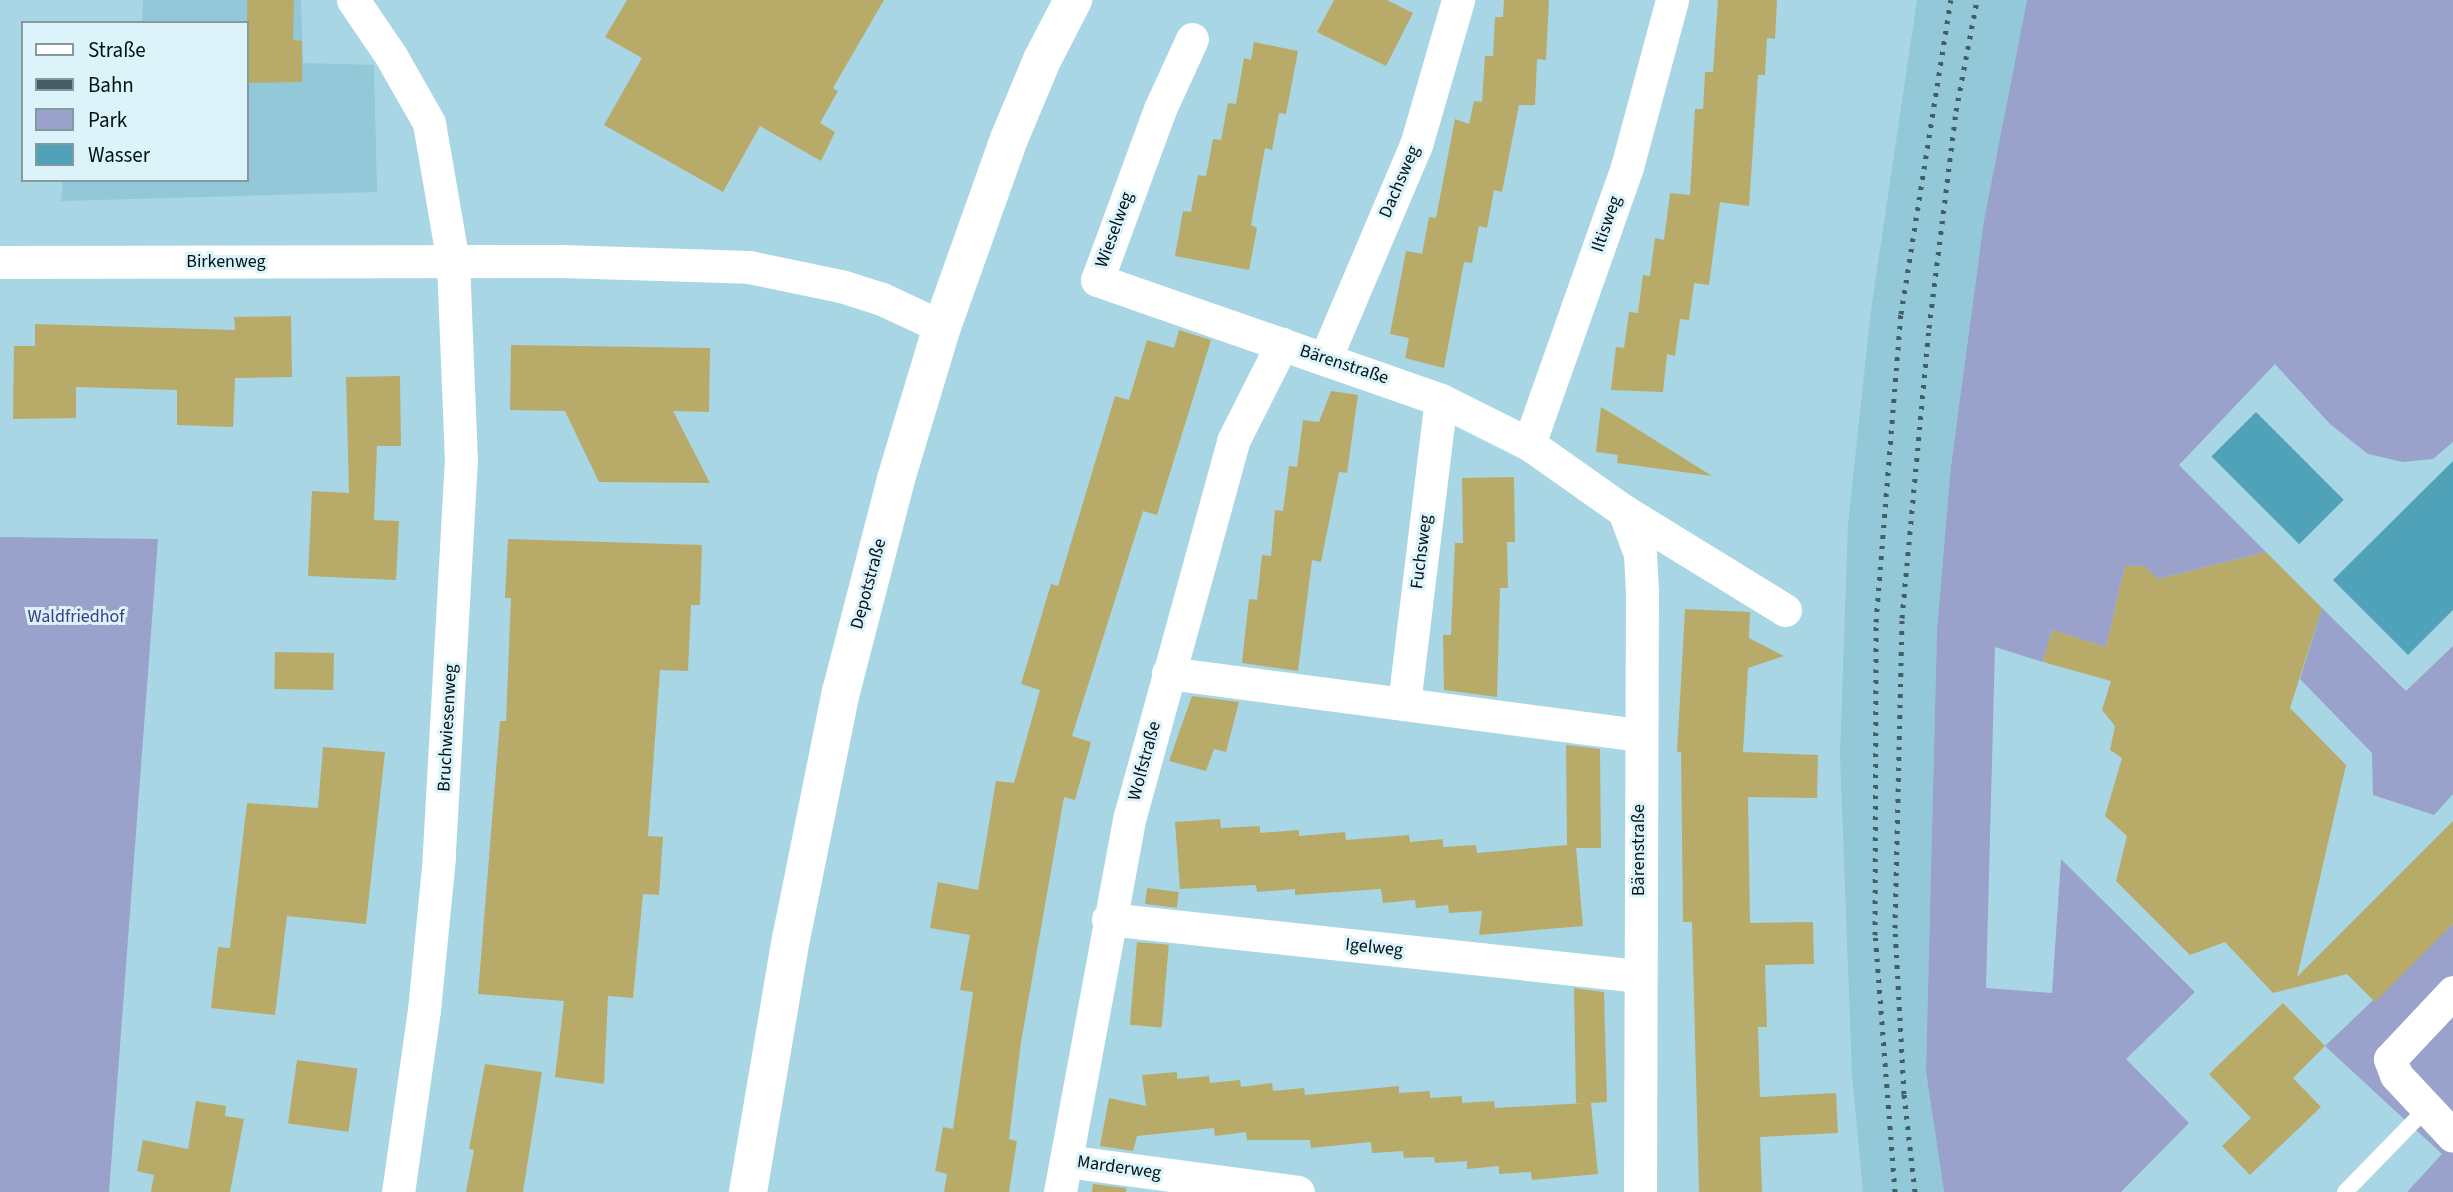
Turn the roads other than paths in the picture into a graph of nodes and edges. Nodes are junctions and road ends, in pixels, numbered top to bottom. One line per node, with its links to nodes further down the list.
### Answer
1 (352, 0): 7 (street, Bruchwiesenweg)
2 (1073, 0): 8 (main road, Depotstraße)
3 (1458, 0): 10 (street, Dachsweg)
4 (1672, 0): 12 (street, Iltisweg)
5 (1192, 39): 9 (street, Wieselweg)
6 (0, 262): 7 (street, Birkenweg)
7 (453, 262): 8 (street); 24 (street, Bruchwiesenweg)
8 (942, 327): 25 (main road, Depotstraße)
9 (1282, 344): 10 (street, Bärenstraße); 15 (street, Wolfstraße)
10 (1325, 359): 11 (street, Bärenstraße)
11 (1441, 400): 12 (street, Bärenstraße); 16 (street, Fuchsweg)
12 (1530, 444): 13 (street, Bärenstraße)
13 (1625, 511): 14 (street, Bärenstraße); 17 (street, Bärenstraße)
14 (1784, 610)
15 (1168, 673): 16 (street); 18 (street, Wolfstraße)
16 (1404, 704): 17 (street)
17 (1639, 735): 19 (street, Bärenstraße)
18 (1108, 919): 19 (street, Igelweg); 23 (street, Wolfstraße)
19 (1640, 976): 27 (street, Bärenstraße)
20 (2453, 992): 21 (street)
21 (2427, 1108): 22 (street); 28 (lane)
22 (2453, 1136)
23 (1063, 1177): 26 (street, Marderweg)
24 (398, 1192)
25 (748, 1192)
26 (1298, 1192)
27 (1640, 1192)
28 (2345, 1192)

